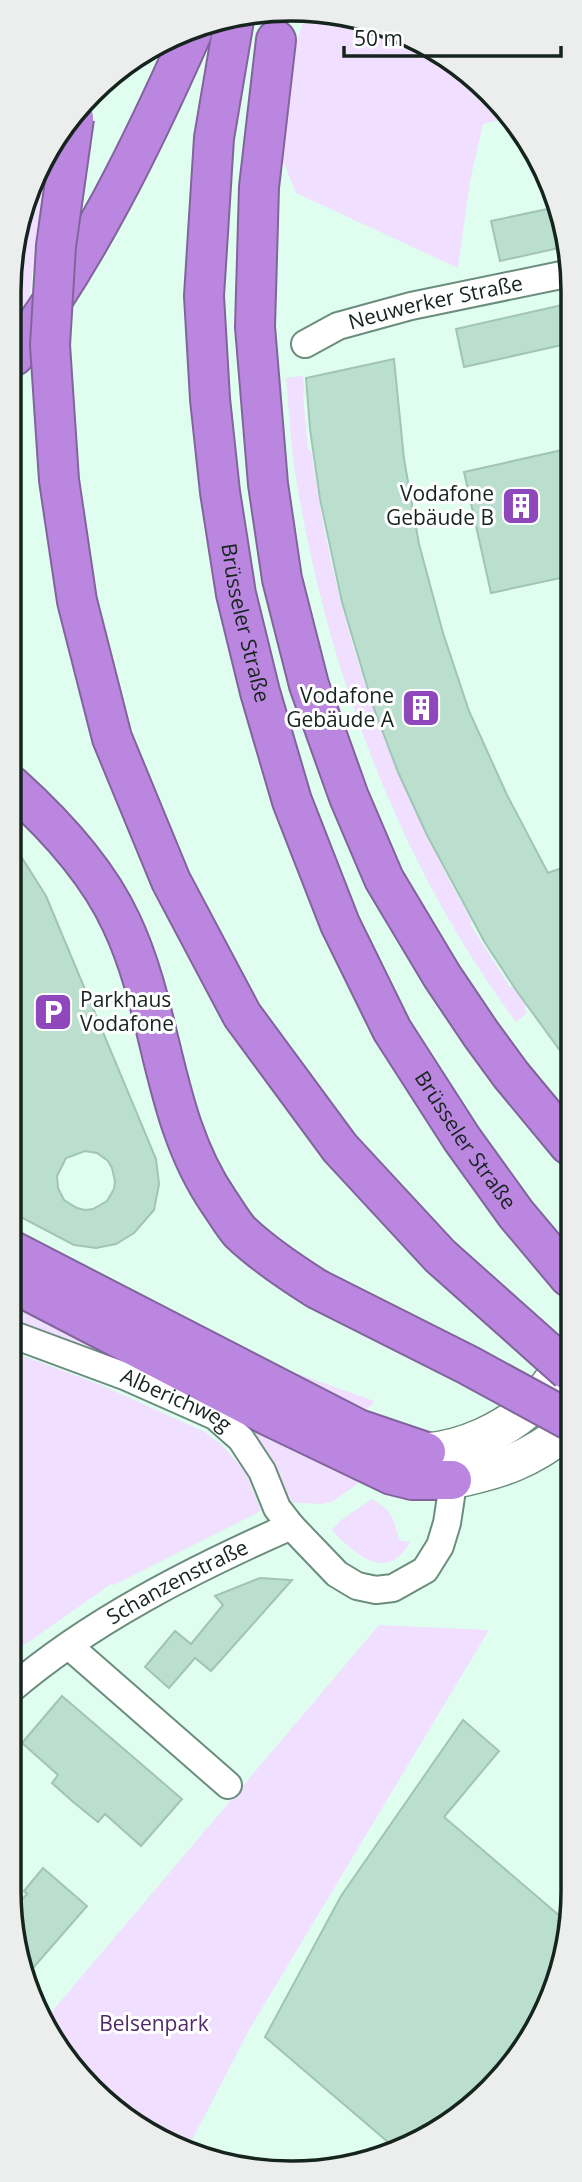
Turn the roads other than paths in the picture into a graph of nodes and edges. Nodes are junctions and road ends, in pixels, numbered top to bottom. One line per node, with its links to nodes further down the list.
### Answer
1 (233, 27): 6 (highway, Brüsseler Straße)
2 (279, 27): 6 (highway); 12 (highway)
3 (188, 42): 8 (highway)
4 (72, 135): 17 (highway, bridge)
5 (560, 275): 7 (street, Neuwerker Straße)
6 (204, 296): 14 (highway, Brüsseler Straße)
7 (305, 344)
8 (21, 346)
9 (21, 795): 11 (highway)
10 (21, 810): 11 (highway)
11 (52, 827): 19 (highway, bridge)
12 (561, 1136)
13 (21, 1255): 22 (highway)
14 (561, 1268)
15 (21, 1287): 23 (highway)
16 (21, 1338): 24 (street, Alberichweg)
17 (561, 1364)
18 (561, 1367): 21 (street)
19 (561, 1416)
20 (561, 1435): 23 (street)
21 (468, 1444): 22 (street); 23 (street, Alberichweg)
22 (426, 1452): 23 (street)
23 (452, 1480): 24 (street, Alberichweg)
24 (291, 1526): 25 (street, Schanzenstraße)
25 (69, 1646): 26 (street, Schanzenstraße); 27 (street)
26 (21, 1682)
27 (228, 1785)

